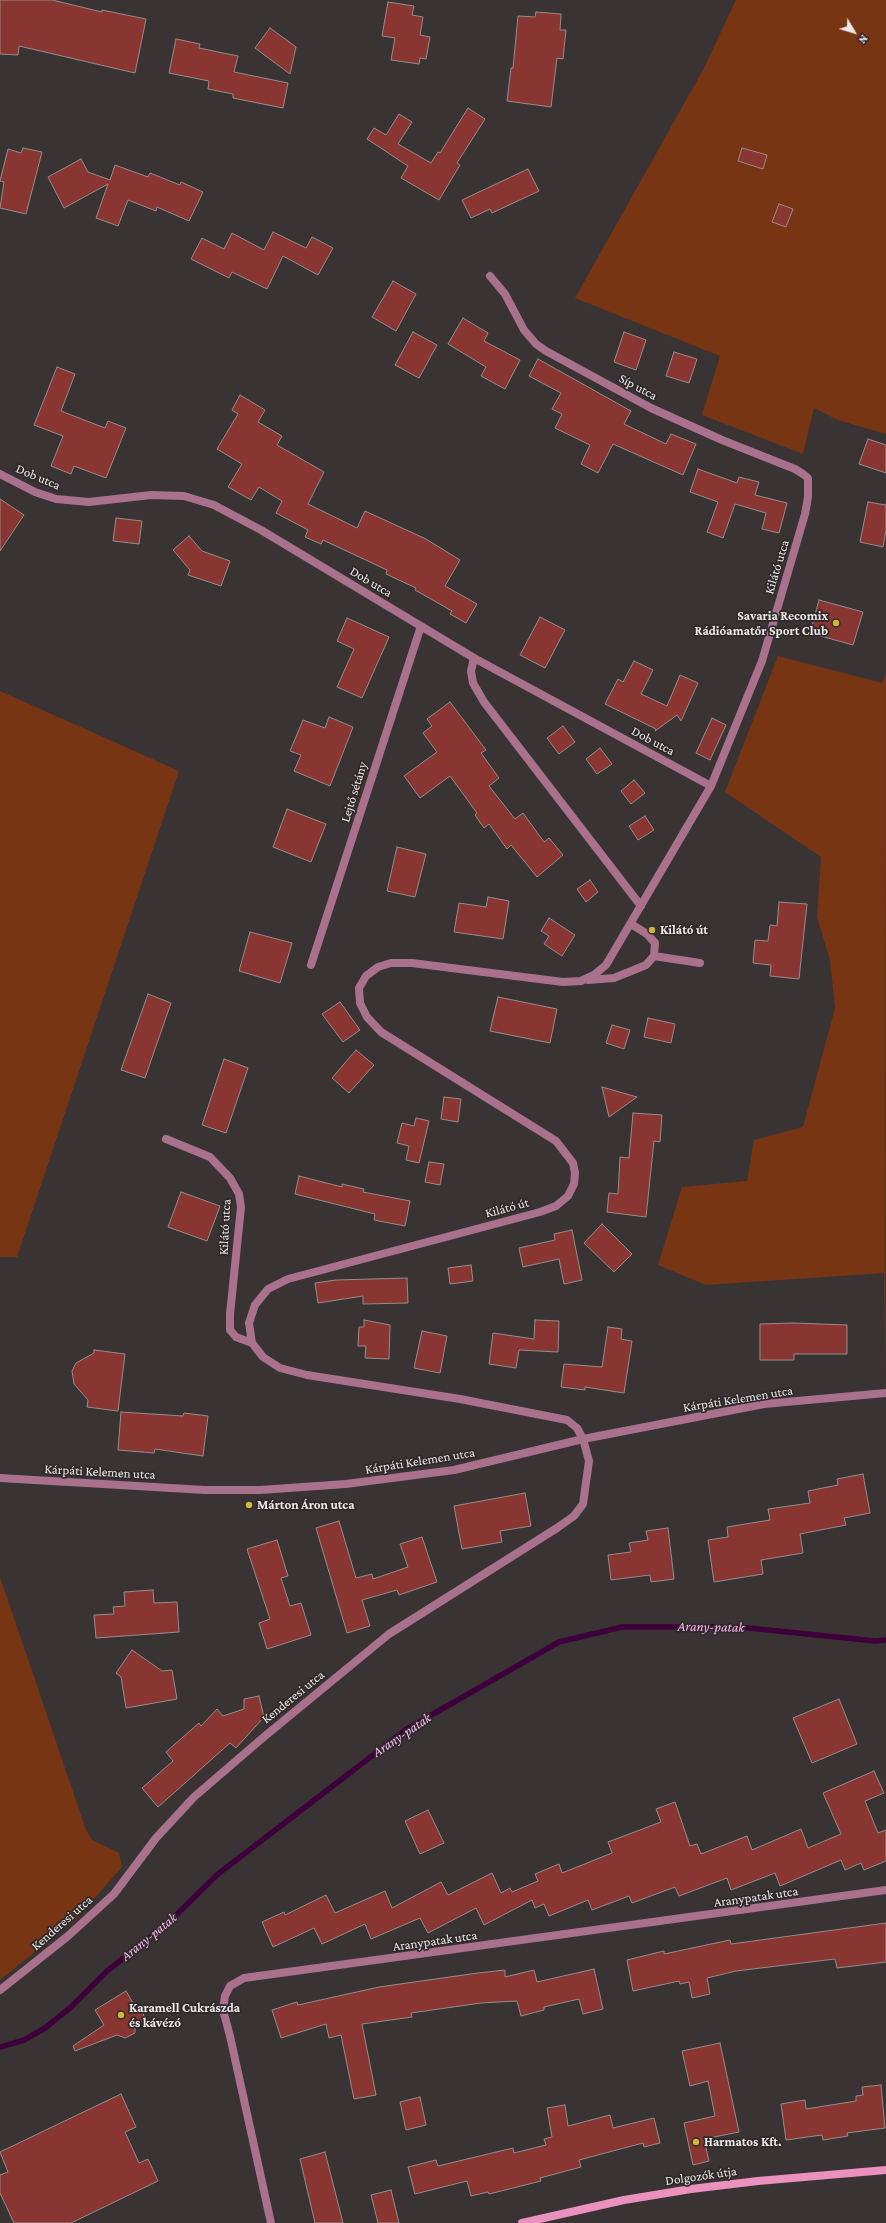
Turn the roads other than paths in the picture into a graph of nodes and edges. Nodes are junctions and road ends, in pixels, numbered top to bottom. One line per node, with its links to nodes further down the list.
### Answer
1 (490, 276): 3 (street, Síp utca)
2 (0, 474): 4 (street, Dob utca)
3 (808, 478): 6 (street, Kilátó utca)
4 (421, 626): 5 (street, Dob utca); 12 (street, Lejtő sétány)
5 (474, 658): 7 (street, Dob utca); 8 (street)
6 (762, 661): 7 (street, Kilátó út)
7 (711, 786): 8 (street, Kilátó út)
8 (641, 906): 9 (street, Kilátó út)
9 (631, 924): 10 (street); 13 (street, Kilátó út)
10 (654, 956): 11 (street); 13 (street)
11 (700, 963)
12 (311, 965)
13 (581, 981): 15 (street, Kilátó út)
14 (166, 1139): 15 (street, Kilátó utca)
15 (252, 1343): 17 (street)
16 (886, 1393): 17 (street, Kárpáti Kelemen utca)
17 (583, 1438): 18 (street, Kárpáti Kelemen utca); 20 (street, Kenderesi utca)
18 (0, 1478)
19 (886, 1890): 22 (street, Aranypatak utca)
20 (0, 1990)
21 (886, 2170): 23 (main road, Dolgozók útja)
22 (271, 2223)
23 (522, 2223)

